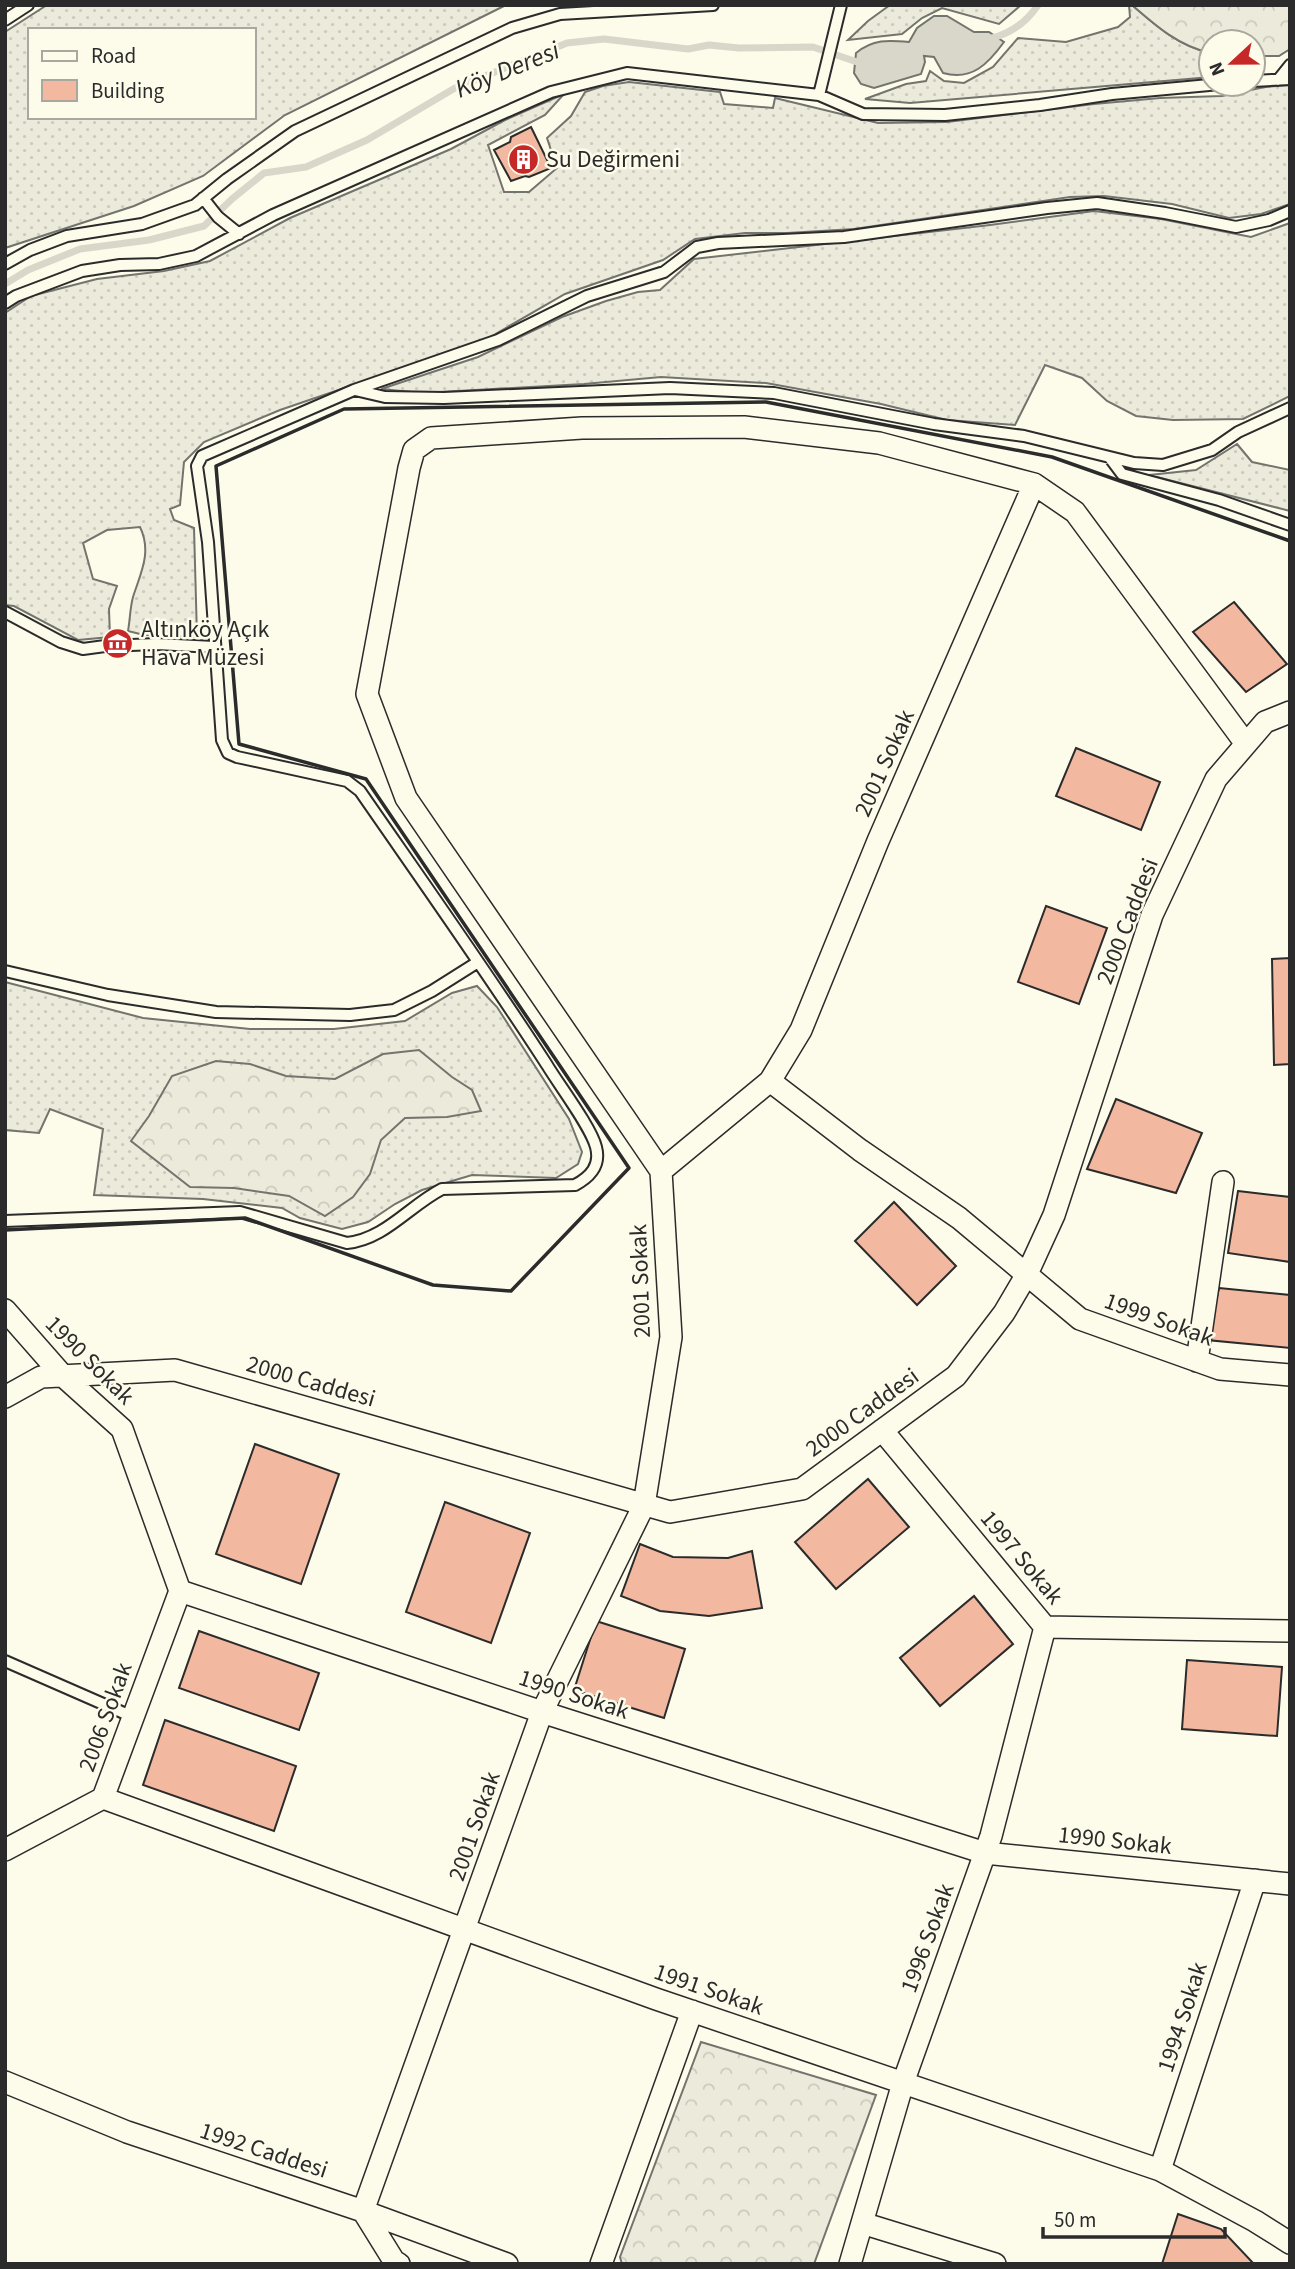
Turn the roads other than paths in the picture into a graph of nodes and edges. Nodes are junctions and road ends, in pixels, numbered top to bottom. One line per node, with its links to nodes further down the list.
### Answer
1 (28, 5): 4 (lane)
2 (713, 5): 9 (lane)
3 (840, 5): 8 (lane)
4 (5, 20)
5 (1290, 65): 6 (lane)
6 (1284, 80)
7 (1197, 86): 8 (lane)
8 (819, 95): 11 (lane)
9 (203, 198): 11 (lane); 12 (lane)
10 (1290, 211): 14 (lane)
11 (239, 234): 13 (lane)
12 (5, 264)
13 (5, 303)
14 (354, 390): 16 (lane); 20 (lane)
15 (1290, 408): 16 (lane)
16 (1110, 458): 18 (lane)
17 (1034, 484): 22 (street); 25 (street, 2001 Sokak); 26 (street)
18 (1290, 525)
19 (5, 612): 20 (lane)
20 (214, 647): 23 (lane)
21 (1290, 712): 22 (street, 2000 Caddesi)
22 (1246, 744): 29 (street, 2000 Caddesi)
23 (478, 962): 24 (lane); 28 (lane)
24 (5, 971)
25 (771, 1081): 26 (street, 2001 Sokak); 29 (street, 1999 Sokak)
26 (662, 1171): 36 (street, 2001 Sokak)
27 (1223, 1182): 31 (street)
28 (5, 1222)
29 (1027, 1274): 31 (street, 1999 Sokak); 35 (street, 2000 Caddesi)
30 (5, 1310): 32 (street, 1990 Sokak)
31 (1198, 1361): 33 (street, 1999 Sokak)
32 (63, 1376): 34 (street); 36 (street, 2000 Caddesi); 37 (street, 1990 Sokak)
33 (1290, 1376)
34 (5, 1396)
35 (882, 1430): 36 (street, 2000 Caddesi); 38 (street, 1997 Sokak)
36 (644, 1505): 41 (street, 2001 Sokak)
37 (180, 1591): 41 (street, 1990 Sokak); 42 (street, 2006 Sokak)
38 (1045, 1627): 39 (street, 1997 Sokak); 45 (street, 1996 Sokak)
39 (1290, 1631)
40 (5, 1661): 42 (lane)
41 (542, 1712): 45 (street, 1990 Sokak); 48 (street, 2001 Sokak)
42 (133, 1717): 43 (street, 2006 Sokak)
43 (103, 1798): 44 (street, 2006 Sokak); 48 (street, 1991 Sokak)
44 (5, 1850)
45 (985, 1853): 46 (street, 1990 Sokak); 51 (street, 1996 Sokak)
46 (1255, 1880): 47 (street, 1990 Sokak); 52 (street, 1994 Sokak)
47 (1290, 1884)
48 (465, 1929): 49 (street, 1991 Sokak); 53 (street, 2001 Sokak)
49 (692, 2011): 51 (street, 1991 Sokak); 58 (street)
50 (5, 2082): 53 (street, 1992 Caddesi)
51 (903, 2083): 52 (street, 1991 Sokak); 54 (street, 1996 Sokak)
52 (1160, 2170): 55 (street, 1991 Sokak)
53 (363, 2211): 56 (street); 57 (street, 1992 Caddesi)
54 (862, 2223): 59 (street, 1996 Sokak); 60 (street)
55 (1290, 2243)
56 (399, 2264)
57 (507, 2264)
58 (601, 2264)
59 (850, 2264)
60 (995, 2264)

